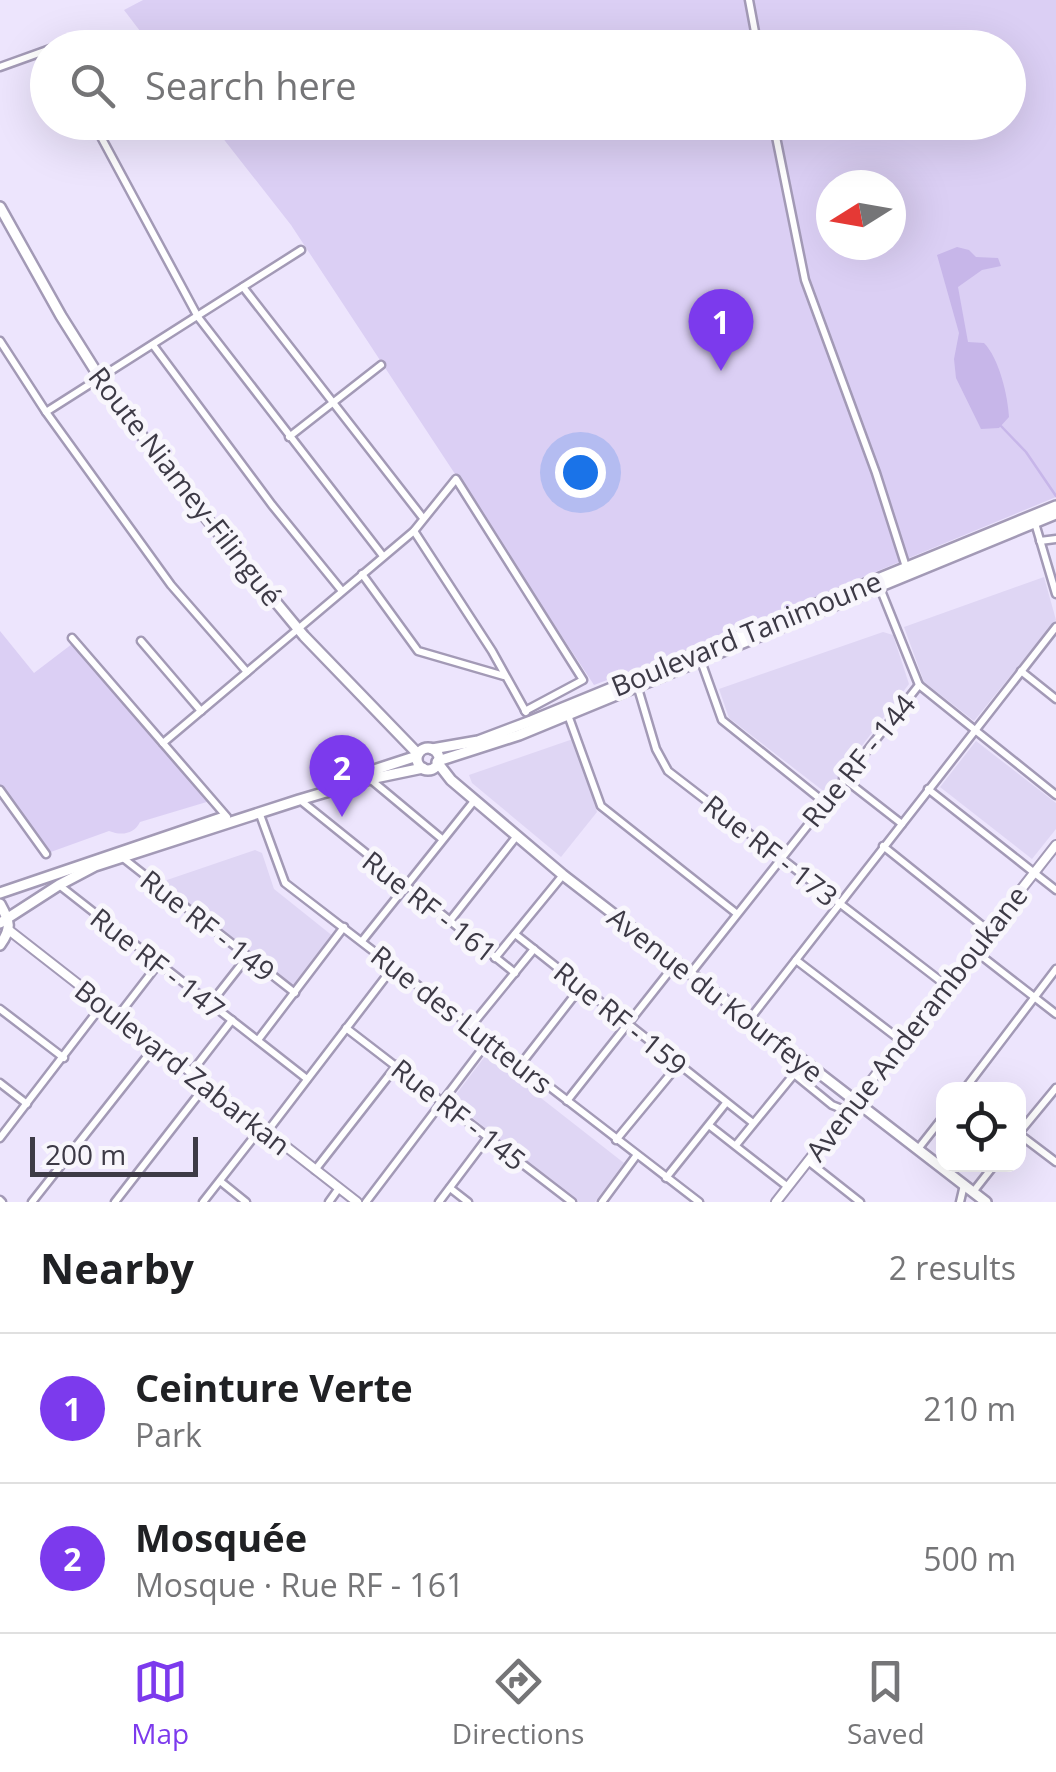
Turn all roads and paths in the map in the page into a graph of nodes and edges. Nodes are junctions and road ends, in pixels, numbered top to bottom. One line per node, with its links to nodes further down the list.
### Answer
1 (750, 0): 2 (street)
2 (755, 30)
3 (30, 56): 4 (street)
4 (0, 67)
5 (104, 140): 10 (street)
6 (777, 140): 26 (street)
7 (0, 207): 14 (main road, Route Niamey-Filingué)
8 (301, 250): 9 (street)
9 (243, 288): 10 (street); 15 (street)
10 (198, 317): 12 (street); 17 (street)
11 (0, 341): 16 (street)
12 (153, 345): 14 (street); 29 (street)
13 (381, 365): 15 (street)
14 (100, 378): 16 (street); 32 (main road, Route Niamey-Filingué)
15 (333, 402): 17 (street); 20 (street)
16 (46, 412): 38 (street)
17 (289, 437): 25 (street)
18 (1056, 506): 26 (main road, Boulevard Tanimoune)
19 (1056, 514): 21 (main road, Boulevard Tanimoune)
20 (423, 518): 22 (street); 44 (street)
21 (1035, 522): 24 (street); 26 (main road, Boulevard Tanimoune)
22 (414, 531): 25 (street); 39 (street)
23 (1056, 538): 24 (street)
24 (1040, 541): 30 (street)
25 (383, 556): 27 (street)
26 (908, 571): 28 (main road, Boulevard Tanimoune)
27 (362, 574): 29 (street); 39 (street)
28 (877, 581): 35 (main road, Boulevard Tanimoune); 36 (main road, Boulevard Tanimoune); 41 (street)
29 (342, 591): 32 (street)
30 (1056, 594)
31 (1056, 627): 37 (street)
32 (298, 629): 38 (street); 48 (main road, Route Niamey-Filingué)
33 (72, 638): 49 (street)
34 (141, 641): 43 (street)
35 (700, 660): 36 (main road, Boulevard Tanimoune); 60 (street)
36 (682, 663): 40 (main road, Boulevard Tanimoune); 46 (main road, Boulevard Tanimoune)
37 (1021, 671): 42 (street); 47 (street)
38 (247, 672): 43 (street)
39 (505, 677): 44 (street)
40 (637, 685): 45 (main road, Boulevard Tanimoune); 69 (street, Rue RF - 173)
41 (919, 685): 47 (street, Rue RF - 144); 53 (street, Rue RF - 144)
42 (1056, 700)
43 (200, 711): 49 (street)
44 (525, 711): 46 (street)
45 (567, 714): 51 (main road, Boulevard Tanimoune); 79 (street)
46 (531, 721): 50 (main road, Boulevard Tanimoune)
47 (976, 729): 55 (street); 57 (street, Rue RF - 144)
48 (406, 738): 50 (main road, Route Niamey-Filingué); 52 (main road)
49 (163, 743): 62 (street)
50 (424, 752): 51 (main road); 51 (main road); 52 (main road, Boulevard Tanimoune)
51 (432, 765): 54 (main road, Boulevard Tanimoune); 59 (main road, Avenue du Kourfeye)
52 (388, 766): 62 (main road, Boulevard Tanimoune)
53 (843, 778): 60 (street, Rue RF - 144); 63 (street)
54 (370, 779): 58 (main road, Boulevard Tanimoune); 65 (street)
55 (928, 789): 63 (street); 71 (street)
56 (0, 790): 68 (street)
57 (1056, 795)
58 (299, 800): 61 (main road, Boulevard Tanimoune); 74 (street, Rue RF - 161)
59 (474, 801): 64 (main road, Avenue du Kourfeye); 65 (street)
60 (824, 802): 69 (street, Rue RF - 144)
61 (259, 812): 70 (main road, Boulevard Tanimoune); 82 (street, Rue des Lutteurs)
62 (226, 816): 76 (main road, Boulevard Tanimoune)
63 (902, 824): 67 (street)
64 (516, 837): 72 (main road, Avenue du Kourfeye); 81 (street)
65 (442, 839): 74 (street)
66 (1056, 844): 71 (street, Avenue Anderamboukane)
67 (884, 846): 77 (street); 84 (street)
68 (46, 854)
69 (781, 856): 77 (street, Rue RF - 173); 79 (street, Rue RF - 144)
70 (122, 857): 73 (main road, Boulevard Tanimoune); 90 (street, Rue RF - 149)
71 (1034, 873): 75 (street); 84 (street, Avenue Anderamboukane)
72 (563, 876): 85 (street); 94 (main road, Avenue du Kourfeye)
73 (59, 885): 80 (main road, Boulevard Tanimoune); 93 (street, Rue RF - 147)
74 (404, 887): 81 (street, Rue RF - 161); 86 (street)
75 (1056, 890)
76 (0, 893)
77 (840, 903): 92 (street); 100 (street, Rue RF - 173)
78 (0, 904): 80 (main road)
79 (736, 913): 98 (street, Rue RF - 144)
80 (4, 921): 83 (main road)
81 (449, 922): 91 (street, Rue RF - 161)
82 (344, 928): 86 (street, Rue des Lutteurs); 101 (street)
83 (10, 931): 87 (main road); 104 (street, Boulevard Zabarkan)
84 (989, 931): 89 (street, Avenue Anderamboukane)
85 (515, 934): 88 (street, Rue RF - 159); 91 (street)
86 (362, 941): 95 (street, Rue des Lutteurs)
87 (0, 945)
88 (534, 948): 97 (street); 99 (street, Rue RF - 159)
89 (974, 950): 100 (street, Avenue Anderamboukane); 102 (street)
90 (248, 956): 101 (street, Rue RF - 149); 103 (street)
91 (496, 958): 97 (street, Rue RF - 161)
92 (796, 960): 109 (street); 115 (street)
93 (159, 962): 103 (street, Rue RF - 147); 107 (street)
94 (676, 963): 98 (main road, Avenue du Kourfeye); 110 (street)
95 (394, 966): 111 (street, Rue des Lutteurs); 112 (street)
96 (1056, 969): 102 (street)
97 (515, 973): 111 (street)
98 (690, 974): 109 (main road, Avenue du Kourfeye)
99 (581, 986): 110 (street, Rue RF - 159); 119 (street)
100 (947, 986): 115 (street, Avenue Anderamboukane)
101 (295, 993): 113 (street)
102 (1035, 998): 106 (street); 125 (street)
103 (211, 1003): 108 (street, Rue RF - 147)
104 (104, 1004): 107 (street, Boulevard Zabarkan); 117 (street)
105 (0, 1009): 117 (street)
106 (1056, 1014)
107 (118, 1016): 116 (street, Boulevard Zabarkan)
108 (232, 1020): 113 (street, Rue RF - 147); 122 (street)
109 (749, 1020): 118 (main road, Avenue du Kourfeye)
110 (628, 1024): 121 (street, Rue RF - 159); 129 (street)
111 (472, 1025): 114 (street, Rue des Lutteurs)
112 (346, 1028): 120 (street, Rue RF - 145); 124 (street)
113 (258, 1040): 124 (street, Rue RF - 147)
114 (490, 1040): 119 (street, Rue des Lutteurs); 130 (street)
115 (902, 1042): 131 (street, Avenue Anderamboukane)
116 (156, 1045): 122 (street, Boulevard Zabarkan); 159 (street)
117 (64, 1058): 133 (street)
118 (804, 1062): 123 (street); 131 (main road, Avenue du Kourfeye)
119 (520, 1064): 129 (street, Rue des Lutteurs)
120 (396, 1065): 130 (street, Rue RF - 145); 150 (street)
121 (678, 1065): 132 (street, Rue RF - 159); 144 (street)
122 (191, 1073): 127 (street, Boulevard Zabarkan)
123 (794, 1074): 134 (street); 135 (street)
124 (308, 1078): 140 (street)
125 (970, 1082)
126 (0, 1083): 133 (street)
127 (206, 1085): 140 (street, Boulevard Zabarkan); 160 (street)
128 (1056, 1088): 136 (street)
129 (567, 1101): 144 (street, Rue des Lutteurs)
130 (443, 1102): 141 (street, Rue RF - 145); 165 (street)
131 (854, 1102): 134 (street, Avenue Anderamboukane); 146 (main road, Avenue du Kourfeye)
132 (726, 1103): 135 (street, Rue RF - 159); 137 (street)
133 (28, 1104): 139 (street)
134 (847, 1112): 148 (street, Avenue Anderamboukane)
135 (753, 1124): 145 (street)
136 (1026, 1125)
137 (710, 1126): 145 (street); 152 (street)
138 (936, 1126): 146 (street)
139 (3, 1127): 142 (street)
140 (264, 1130): 150 (street, Boulevard Zabarkan); 153 (street)
141 (488, 1137): 155 (street); 168 (street, Rue RF - 145)
142 (0, 1138)
143 (1026, 1139): 149 (street)
144 (616, 1140): 147 (street, Rue des Lutteurs)
145 (736, 1146): 156 (street)
146 (917, 1150): 157 (main road, Avenue du Kourfeye)
147 (636, 1156): 152 (street, Rue des Lutteurs); 169 (street)
148 (808, 1161): 156 (street, Avenue Anderamboukane); 171 (street)
149 (1056, 1162)
150 (316, 1170): 154 (street, Boulevard Zabarkan)
151 (987, 1172): 157 (street)
152 (666, 1178): 158 (street, Rue des Lutteurs)
153 (220, 1180): 161 (street); 162 (street)
154 (339, 1188): 163 (street); 164 (street, Boulevard Zabarkan)
155 (450, 1188): 166 (street); 167 (street)
156 (788, 1188): 170 (street, Avenue Anderamboukane)
157 (969, 1189): 172 (street); 173 (main road, Avenue du Kourfeye)
158 (693, 1200)
159 (32, 1202)
160 (114, 1202)
161 (203, 1202)
162 (246, 1202)
163 (328, 1202)
164 (356, 1202)
165 (366, 1202)
166 (440, 1202)
167 (468, 1202)
168 (572, 1202)
169 (602, 1202)
170 (776, 1202)
171 (860, 1202)
172 (960, 1202)
173 (986, 1202)

